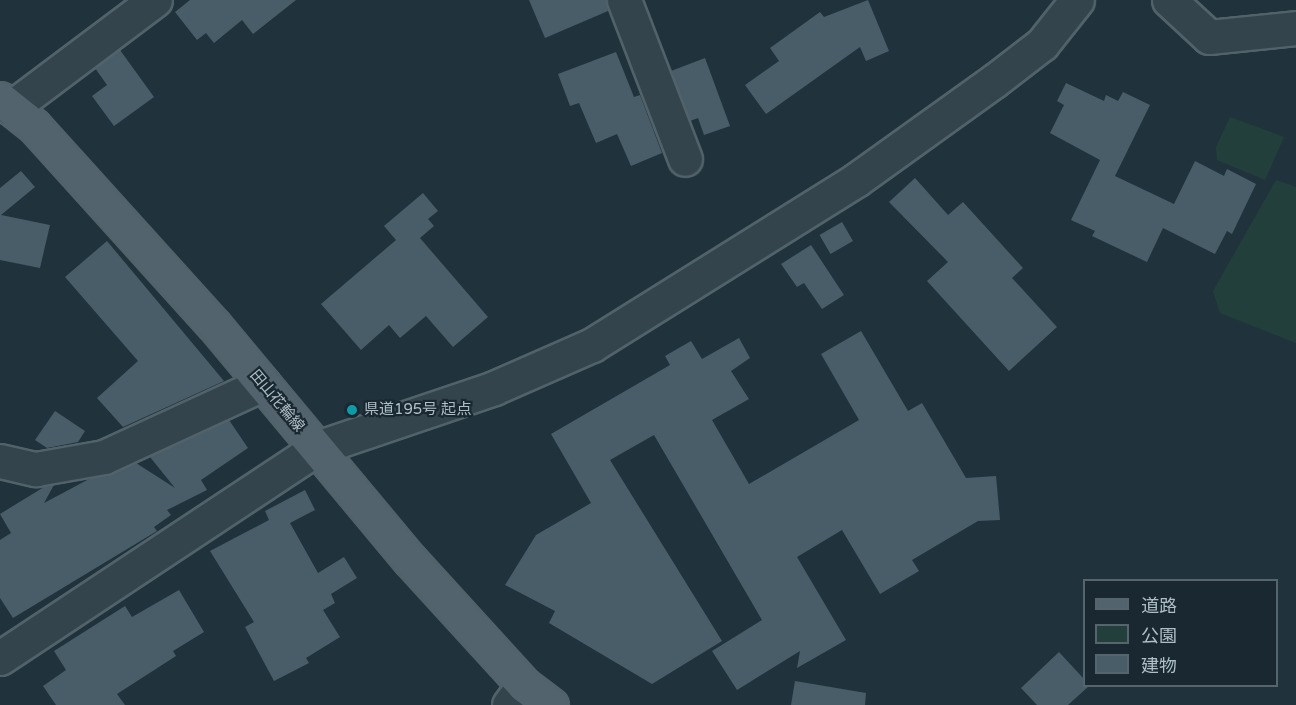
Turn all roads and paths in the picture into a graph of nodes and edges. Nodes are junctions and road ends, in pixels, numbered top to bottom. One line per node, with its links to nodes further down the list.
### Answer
1 (154, 0): 6 (street)
2 (624, 0): 7 (street)
3 (1077, 0): 9 (street)
4 (1169, 0): 5 (street)
5 (1296, 28)
6 (5, 104): 8 (main road, 田山花輪線)
7 (685, 159)
8 (263, 384): 9 (main road, 田山花輪線); 10 (street)
9 (317, 448): 11 (street); 12 (main road, 田山花輪線)
10 (0, 461)
11 (0, 658)
12 (517, 695): 13 (main road, 田山花輪線)
13 (551, 705)

